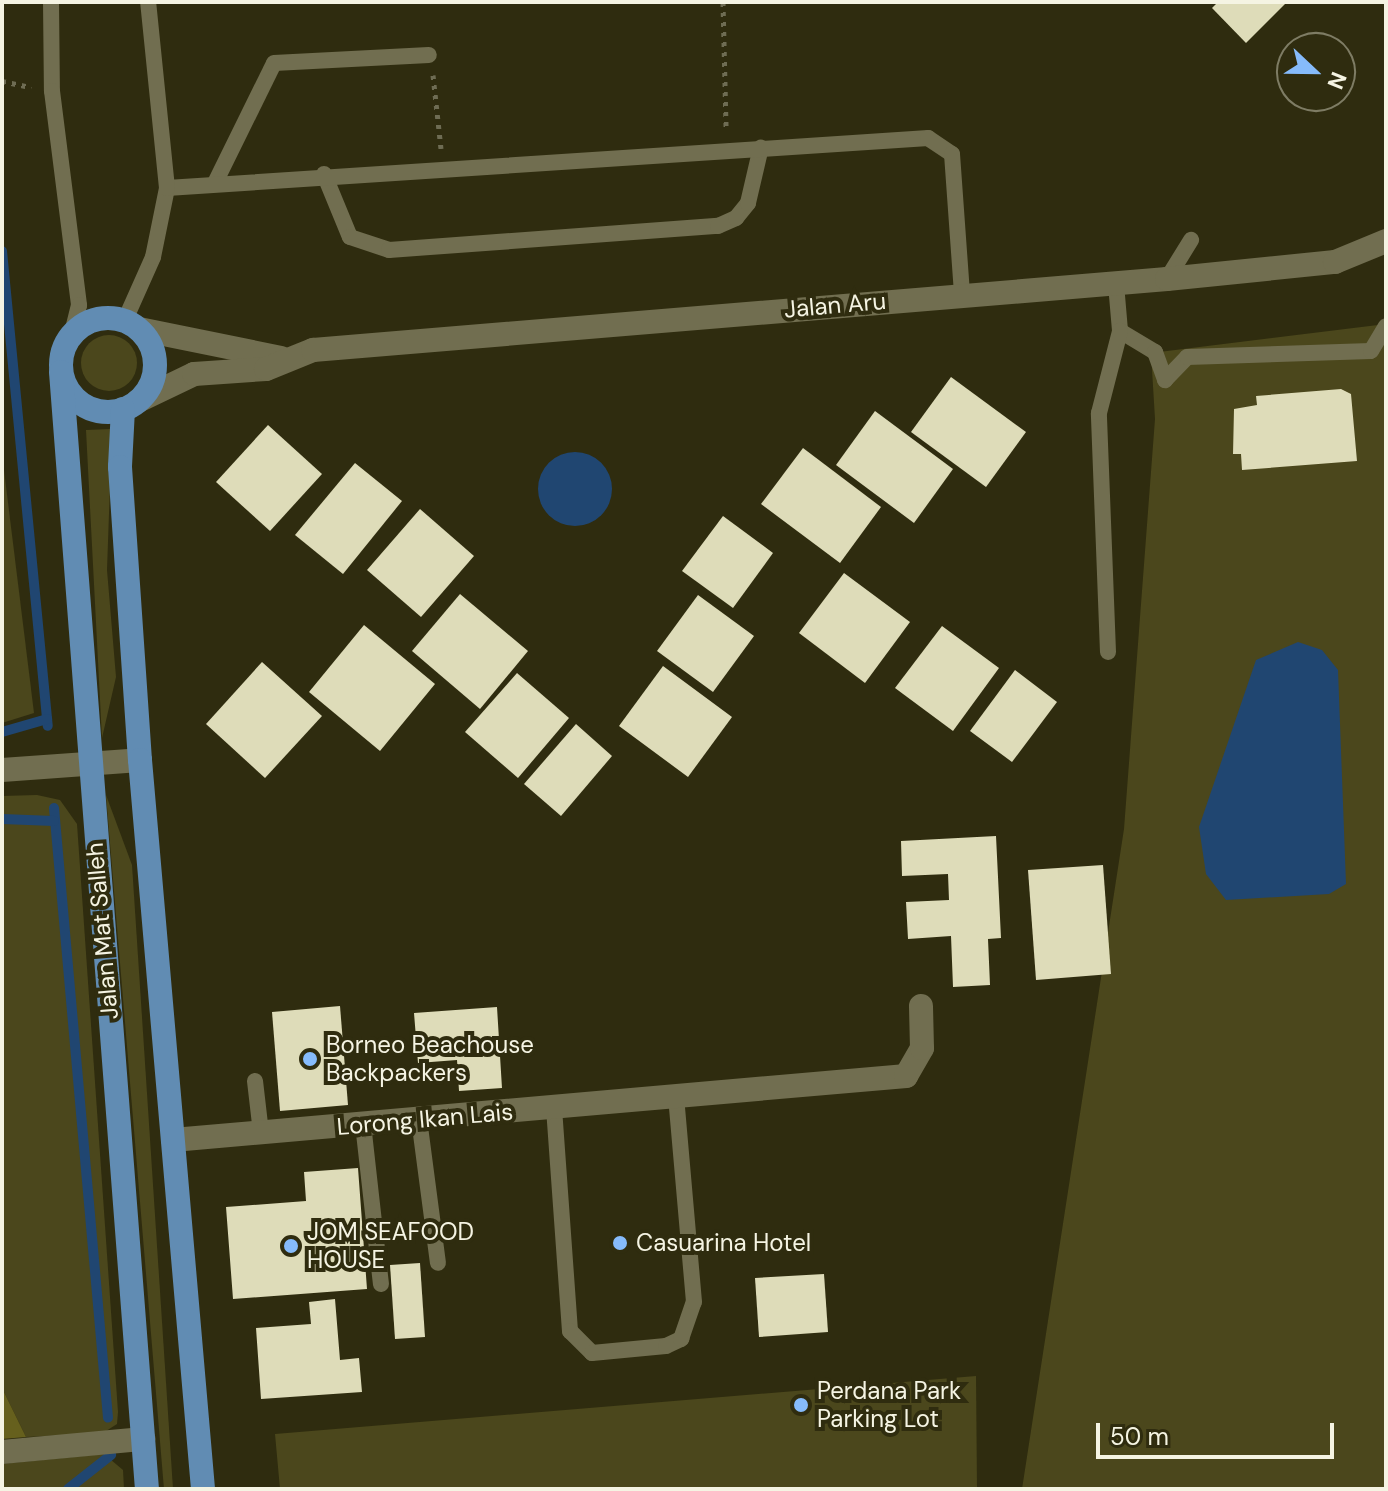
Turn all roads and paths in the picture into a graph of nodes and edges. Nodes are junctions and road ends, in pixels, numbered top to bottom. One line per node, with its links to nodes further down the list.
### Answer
1 (51, 2): 20 (lane)
2 (148, 2): 11 (lane)
3 (723, 2): 7 (path)
4 (429, 55): 10 (lane)
5 (439, 102): 8 (path)
6 (761, 147): 7 (lane); 9 (lane); 16 (lane)
7 (727, 150): 8 (lane)
8 (442, 166): 9 (lane)
9 (324, 174): 10 (lane)
10 (216, 181): 11 (lane)
11 (167, 188): 17 (lane)
12 (1191, 240): 14 (lane)
13 (1384, 245): 14 (street, Jalan Aru)
14 (1167, 279): 15 (street, Jalan Aru)
15 (1116, 284): 16 (street, Jalan Aru); 19 (lane)
16 (962, 295): 21 (street, Jalan Aru)
17 (132, 324): 20 (main road); 21 (street, Jalan Aru); 23 (main road)
18 (1386, 326): 19 (lane)
19 (1120, 331): 24 (lane)
20 (72, 334): 22 (main road)
21 (281, 358): 23 (street, Jalan Aru)
22 (61, 372): 23 (main road); 26 (main road, Jalan Mat Salleh)
23 (130, 405): 25 (main road)
24 (1108, 652)
25 (140, 760): 26 (street); 35 (main road)
26 (89, 765): 27 (street); 38 (main road, Jalan Mat Salleh)
27 (2, 770)
28 (921, 1006): 30 (street, Lorong Ikan Lais)
29 (255, 1081): 34 (lane)
30 (676, 1097): 31 (street, Lorong Ikan Lais); 31 (lane)
31 (554, 1108): 32 (street, Lorong Ikan Lais)
32 (419, 1119): 33 (street, Lorong Ikan Lais); 36 (lane)
33 (363, 1124): 34 (street, Lorong Ikan Lais); 37 (lane)
34 (261, 1133): 35 (street, Lorong Ikan Lais)
35 (173, 1140): 41 (main road)
36 (438, 1263)
37 (381, 1284)
38 (143, 1439): 39 (street); 40 (main road, Jalan Mat Salleh)
39 (2, 1452)
40 (147, 1489)
41 (203, 1489)

